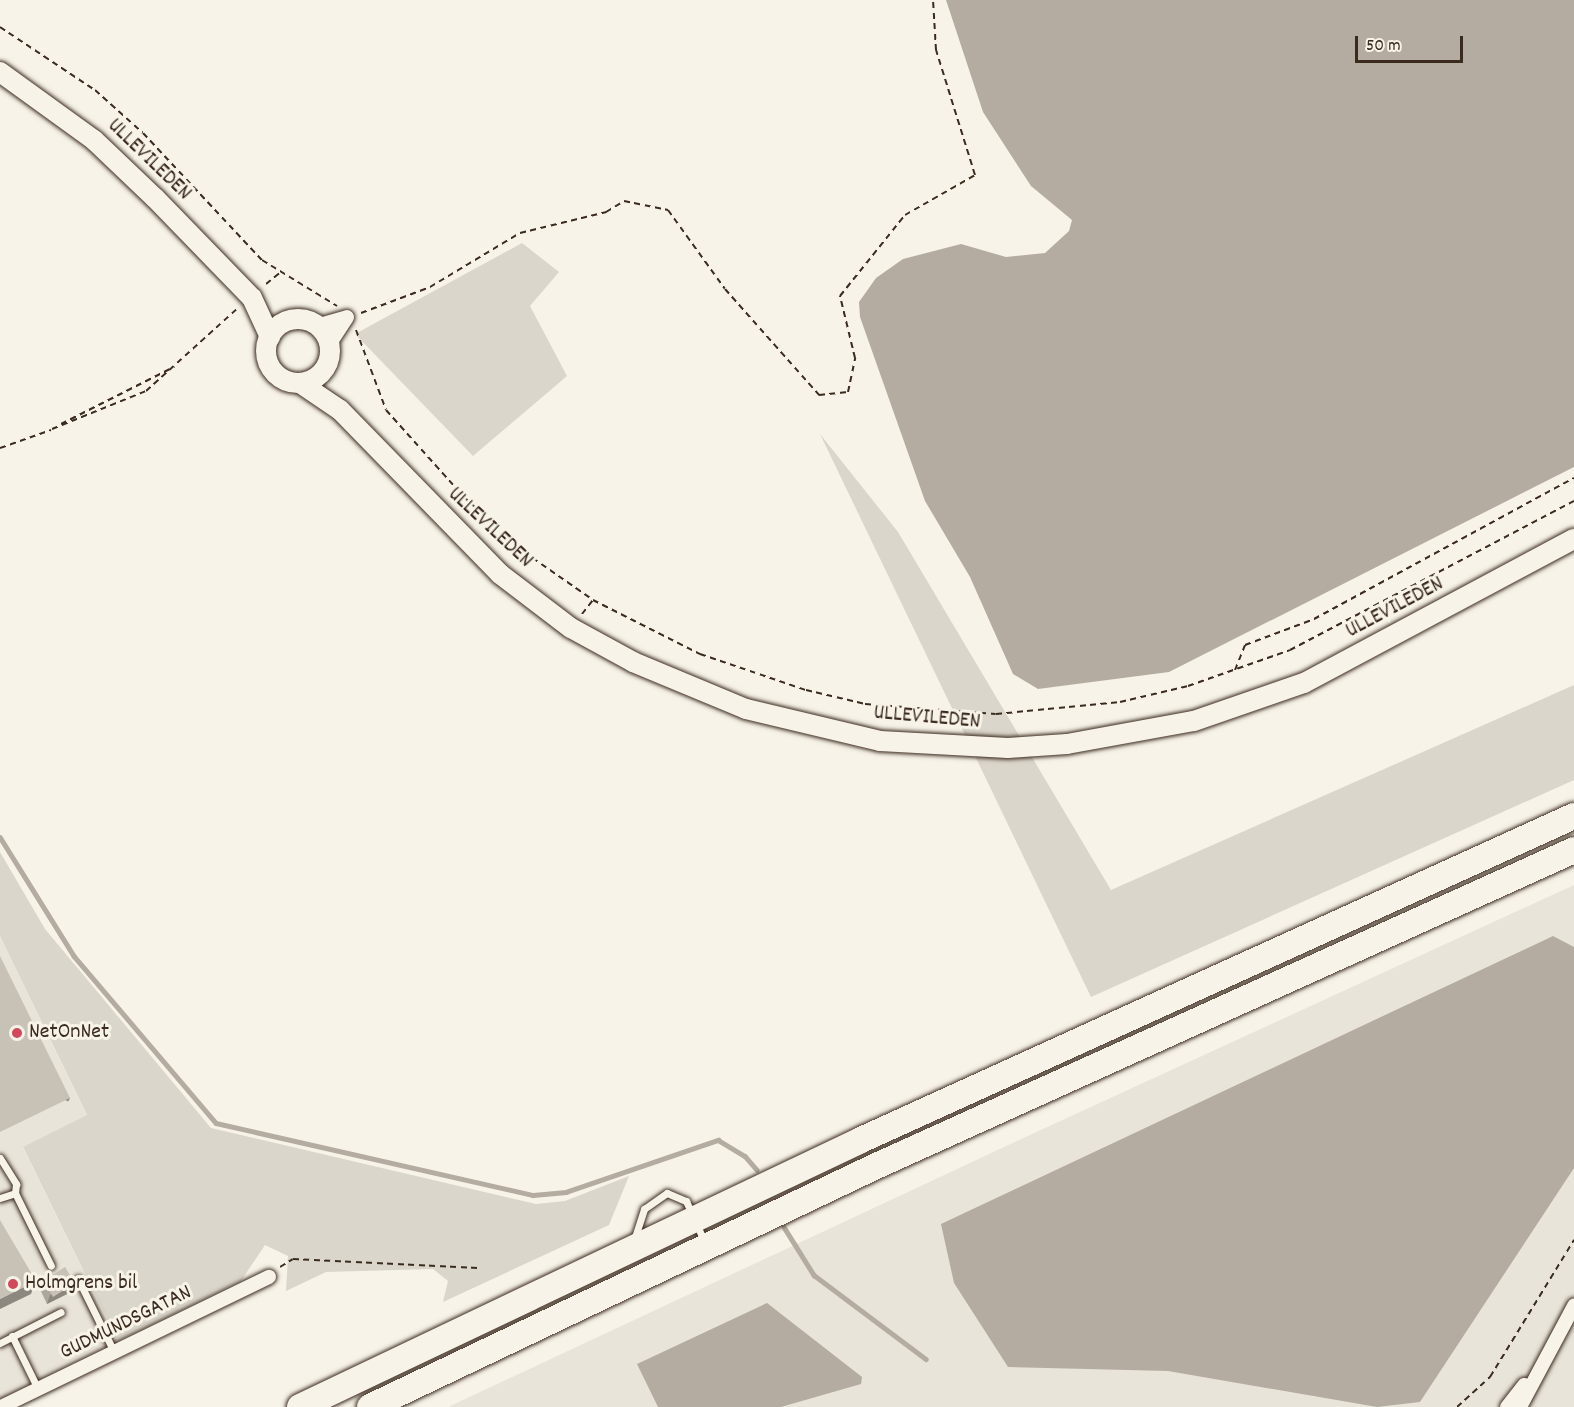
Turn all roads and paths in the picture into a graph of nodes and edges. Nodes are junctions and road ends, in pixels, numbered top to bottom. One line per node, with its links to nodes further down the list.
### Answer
1 (933, 0): 9 (path)
2 (0, 27): 4 (path)
3 (0, 72): 6 (main road, ULLEVILEDEN)
4 (280, 272): 5 (path); 7 (path)
5 (266, 284)
6 (245, 303): 8 (main road, ULLEVILEDEN); 11 (main road, ULLEVILEDEN); 13 (path)
7 (337, 306)
8 (291, 320): 10 (main road); 11 (main road)
9 (351, 321): 10 (street); 12 (street); 22 (path)
10 (316, 326): 12 (main road)
11 (270, 337): 15 (main road)
12 (329, 345): 14 (main road)
13 (177, 365): 17 (path); 17 (path)
14 (323, 370): 15 (main road); 16 (main road, ULLEVILEDEN)
15 (300, 383): 16 (main road, ULLEVILEDEN)
16 (340, 410): 21 (main road, ULLEVILEDEN)
17 (52, 429): 18 (path)
18 (0, 448)
19 (1574, 477): 22 (path)
20 (1574, 501): 22 (path)
21 (1574, 539)
22 (1235, 672)
23 (1574, 816): 28 (highway)
24 (1574, 850): 30 (highway)
25 (0, 1158): 26 (lane)
26 (15, 1193): 27 (lane); 32 (lane)
27 (0, 1198)
28 (695, 1219): 30 (lane); 31 (highway); 31 (lane)
29 (1574, 1240): 46 (path)
30 (707, 1247): 45 (highway)
31 (632, 1248): 44 (highway)
32 (51, 1266)
33 (478, 1268): 34 (path)
34 (269, 1277): 40 (street, GUDMUNDSGATAN)
35 (78, 1280): 40 (lane)
36 (1574, 1306): 41 (street)
37 (60, 1312): 38 (lane)
38 (12, 1336): 39 (lane); 42 (lane)
39 (0, 1343)
40 (114, 1352): 42 (street, GUDMUNDSGATAN)
41 (1546, 1354): 47 (street); 48 (street)
42 (38, 1389): 43 (street, GUDMUNDSGATAN)
43 (1, 1407)
44 (300, 1407)
45 (370, 1407)
46 (1457, 1407)
47 (1507, 1407)
48 (1520, 1407)

